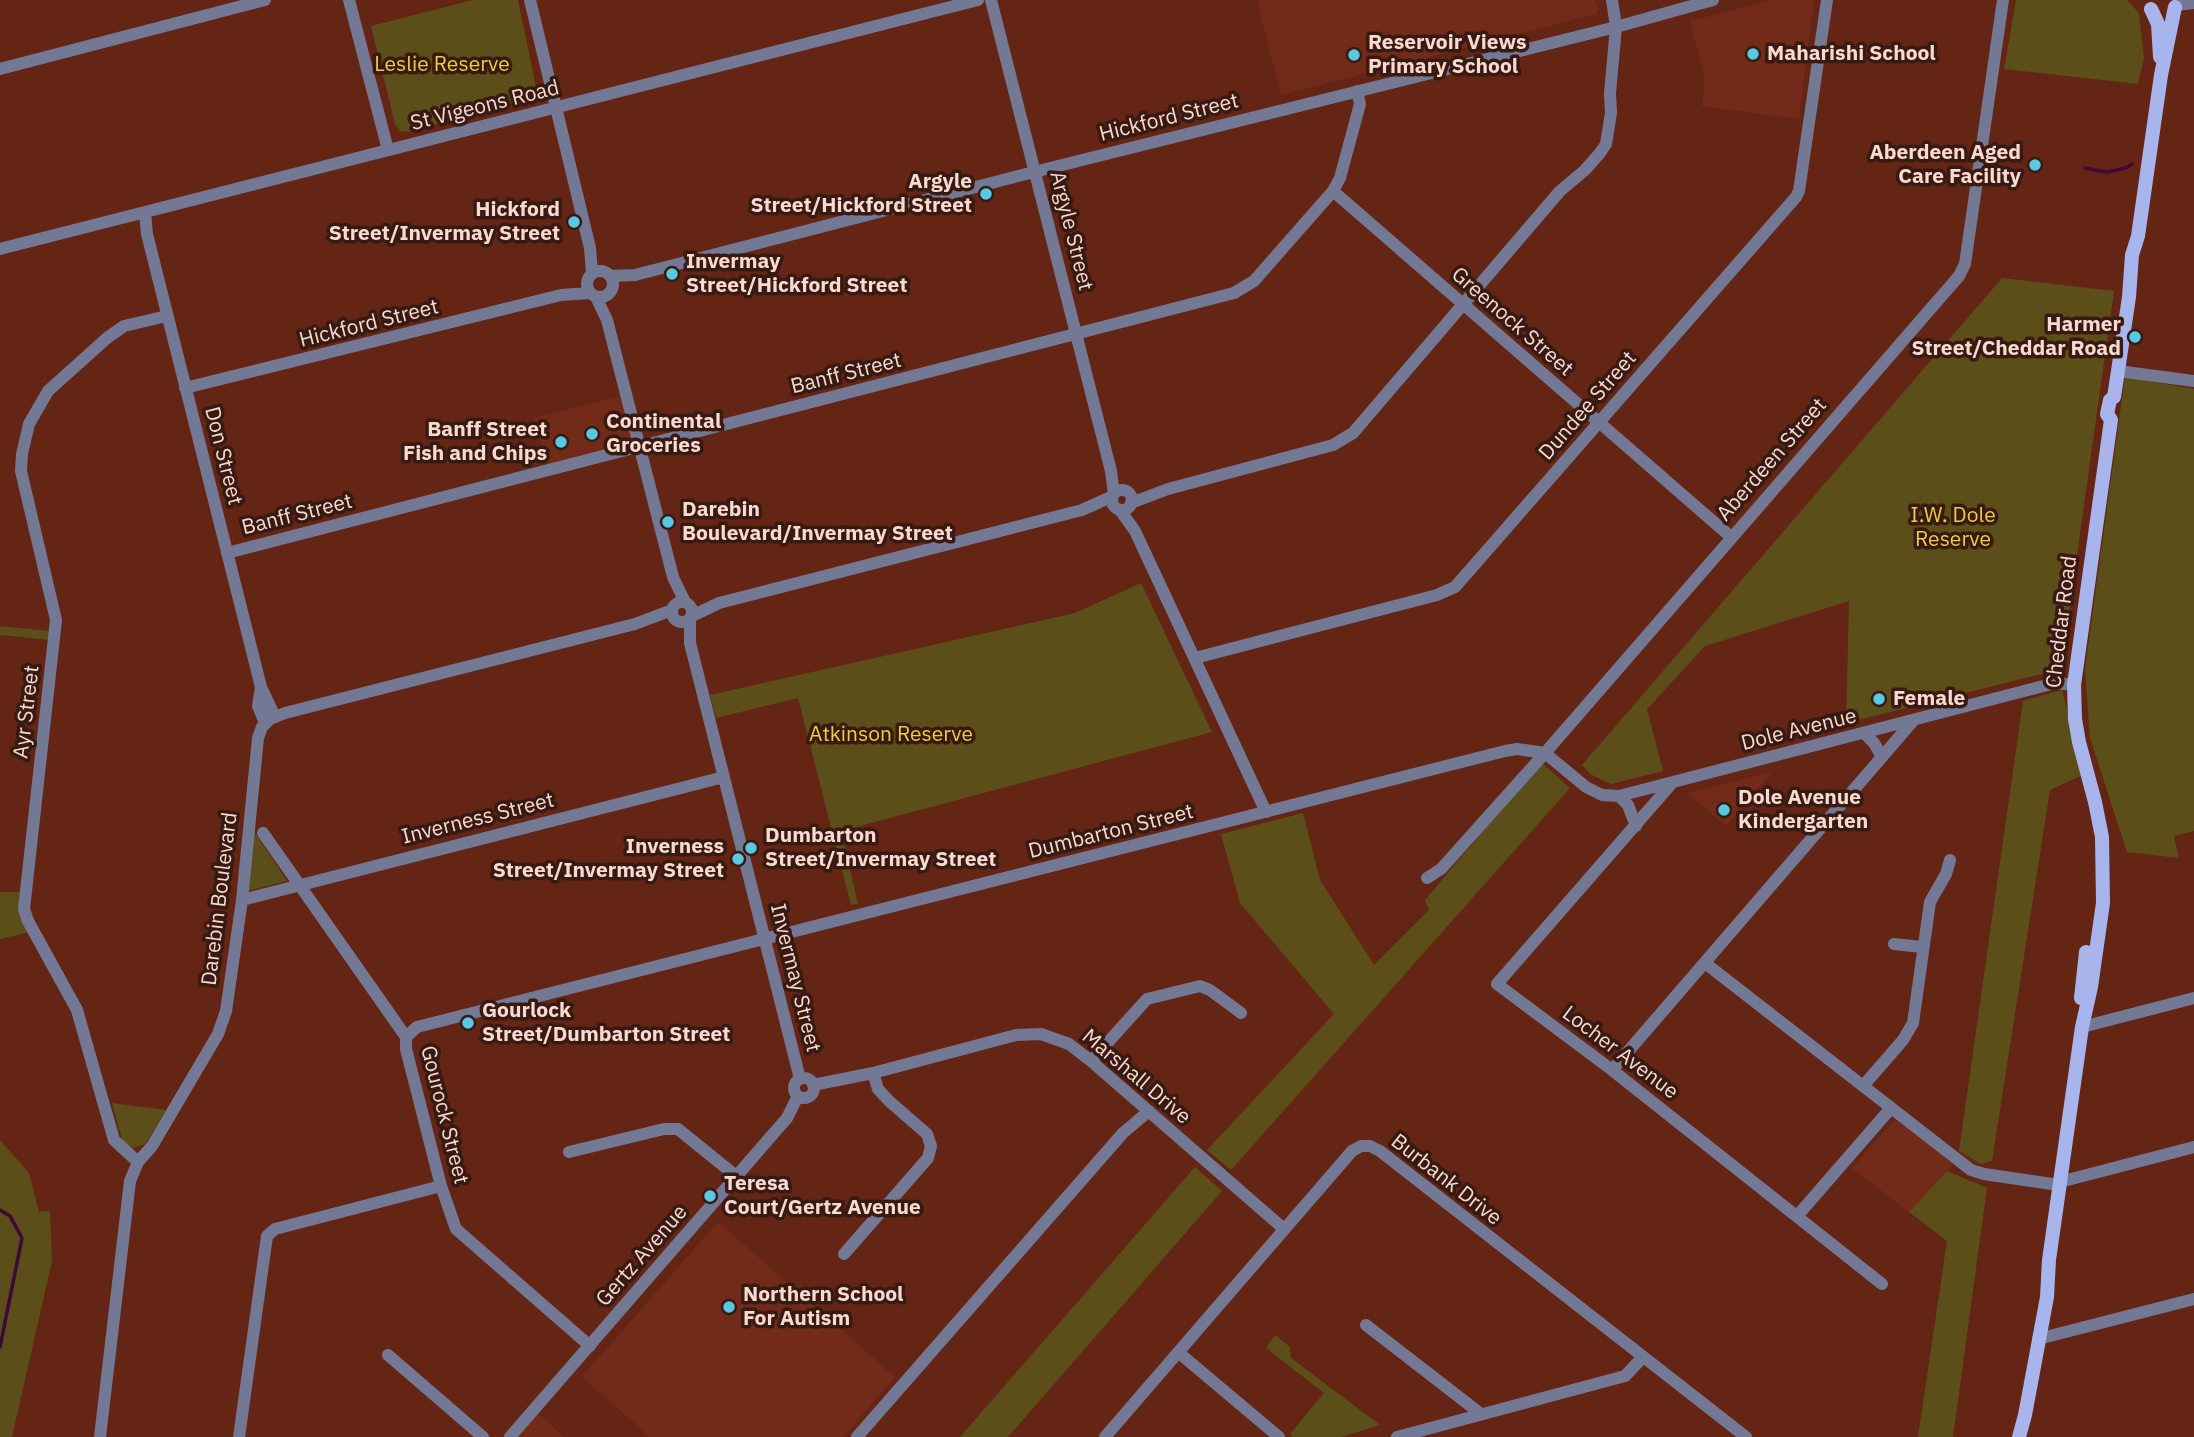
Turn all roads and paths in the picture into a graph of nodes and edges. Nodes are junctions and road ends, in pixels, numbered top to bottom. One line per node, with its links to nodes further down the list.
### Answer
1 (265, 0): 14 (street)
2 (349, 0): 18 (street)
3 (530, 0): 17 (street, Invermay Street)
4 (978, 0): 17 (street, St Vigeons Road)
5 (991, 0): 19 (street, Argyle Street)
6 (1612, 0): 13 (street)
7 (1713, 0): 13 (street, Hickford Street)
8 (1827, 0): 30 (street, Dundee Street)
9 (2003, 0): 33 (street, Aberdeen Street)
10 (2194, 3): 11 (street)
11 (2178, 4): 12 (main road); 15 (main road, Cheddar Road)
12 (2147, 5): 15 (main road, Cheddar Road)
13 (1616, 27): 16 (street, Hickford Street); 24 (street)
14 (0, 69)
15 (2161, 75): 27 (main road, Cheddar Road)
16 (1357, 91): 19 (street, Hickford Street); 20 (street, Banff Street)
17 (556, 108): 18 (street, St Vigeons Road); 23 (street, Invermay Street)
18 (388, 150): 21 (street, St Vigeons Road)
19 (1036, 171): 23 (street, Hickford Street); 26 (street, Argyle Street)
20 (1333, 191): 24 (street, Greenock Street); 26 (street, Banff Street)
21 (141, 214): 22 (street, St Vigeons Road); 25 (street, Don Street)
22 (0, 249)
23 (600, 284): 29 (street, Hickford Street); 31 (street, Invermay Street)
24 (1461, 304): 30 (street, Greenock Street); 32 (street)
25 (167, 316): 29 (street, Don Street); 72 (street, Ayr Street)
26 (1076, 335): 31 (street, Banff Street); 32 (street, Argyle Street)
27 (2119, 371): 28 (street); 37 (main road, Cheddar Road)
28 (2194, 381)
29 (185, 388): 34 (street, Don Street)
30 (1600, 423): 33 (street, Greenock Street); 36 (street, Dundee Street)
31 (639, 446): 34 (street, Banff Street); 35 (street, Invermay Street)
32 (1122, 500): 35 (street); 36 (street, Argyle Street)
33 (1731, 537): 41 (street, Aberdeen Street)
34 (228, 553): 38 (street, Don Street)
35 (682, 612): 38 (street); 43 (street, Invermay Street)
36 (1195, 658): 46 (street, Argyle Street)
37 (2074, 685): 39 (street, Dole Avenue); 59 (main road, Cheddar Road)
38 (270, 720): 52 (street, Darebin Boulevard)
39 (1914, 720): 40 (street, Dole Avenue); 42 (street)
40 (1864, 733): 42 (street); 44 (street, Dole Avenue)
41 (1545, 753): 45 (street, Dole Avenue); 46 (street, Dumbarton Street); 50 (street, Aberdeen Street)
42 (1882, 757): 56 (street)
43 (724, 777): 51 (street, Inverness Street); 53 (street, Invermay Street)
44 (1672, 783): 45 (street, Dole Avenue); 47 (street, Locher Avenue)
45 (1619, 796): 47 (street)
46 (1266, 812): 53 (street, Dumbarton Street)
47 (1636, 826): 62 (street, Locher Avenue)
48 (263, 833): 51 (street, Gourock Street)
49 (1950, 860): 55 (street)
50 (1427, 878)
51 (299, 885): 52 (street, Inverness Street); 60 (street, Gourock Street)
52 (242, 900): 72 (street, Darebin Boulevard)
53 (766, 940): 60 (street, Dumbarton Street); 64 (street, Invermay Street)
54 (1894, 944): 55 (street)
55 (1922, 947): 66 (street)
56 (1705, 963): 62 (street); 66 (street)
57 (2194, 998): 59 (street)
58 (1241, 1013): 61 (street)
59 (2082, 1027): 74 (main road, Cheddar Road)
60 (406, 1037): 75 (street, Gourock Street)
61 (1091, 1061): 63 (street, Marshall Drive); 68 (street, Marshall Drive)
62 (1612, 1070): 76 (street, Locher Avenue)
63 (873, 1073): 65 (street, Marshall Drive); 78 (street)
64 (800, 1079): 65 (street); 67 (street)
65 (813, 1085): 67 (street)
66 (1863, 1086): 69 (street)
67 (798, 1096): 73 (street, Gertz Avenue)
68 (1145, 1108): 77 (street, Marshall Drive); 93 (street)
69 (1891, 1108): 74 (street); 76 (street)
70 (2194, 1147): 74 (street)
71 (569, 1152): 73 (street)
72 (138, 1162): 89 (street, Darebin Boulevard)
73 (736, 1176): 83 (street, Gertz Avenue)
74 (2060, 1182): 82 (main road, Cheddar Road)
75 (441, 1186): 83 (street, Gourock Street); 90 (street)
76 (1798, 1215): 79 (street, Locher Avenue)
77 (1283, 1229): 84 (street, Burbank Drive); 86 (street, Burbank Drive)
78 (844, 1254)
79 (1882, 1284)
80 (2194, 1298): 82 (street)
81 (1366, 1325): 87 (street)
82 (2038, 1339): 88 (main road, Cheddar Road)
83 (590, 1346): 92 (street, Gertz Avenue)
84 (1178, 1352): 94 (street, Burbank Drive); 95 (street)
85 (387, 1355): 91 (street)
86 (1643, 1357): 87 (street); 97 (street, Burbank Drive)
87 (1481, 1414): 96 (street)
88 (2025, 1415): 98 (main road, Cheddar Road); 99 (main road, Cheddar Road)
89 (100, 1437)
90 (239, 1437)
91 (484, 1437)
92 (510, 1437)
93 (857, 1437)
94 (1105, 1437)
95 (1279, 1437)
96 (1398, 1437)
97 (1746, 1437)
98 (2019, 1437)
99 (2026, 1437)

